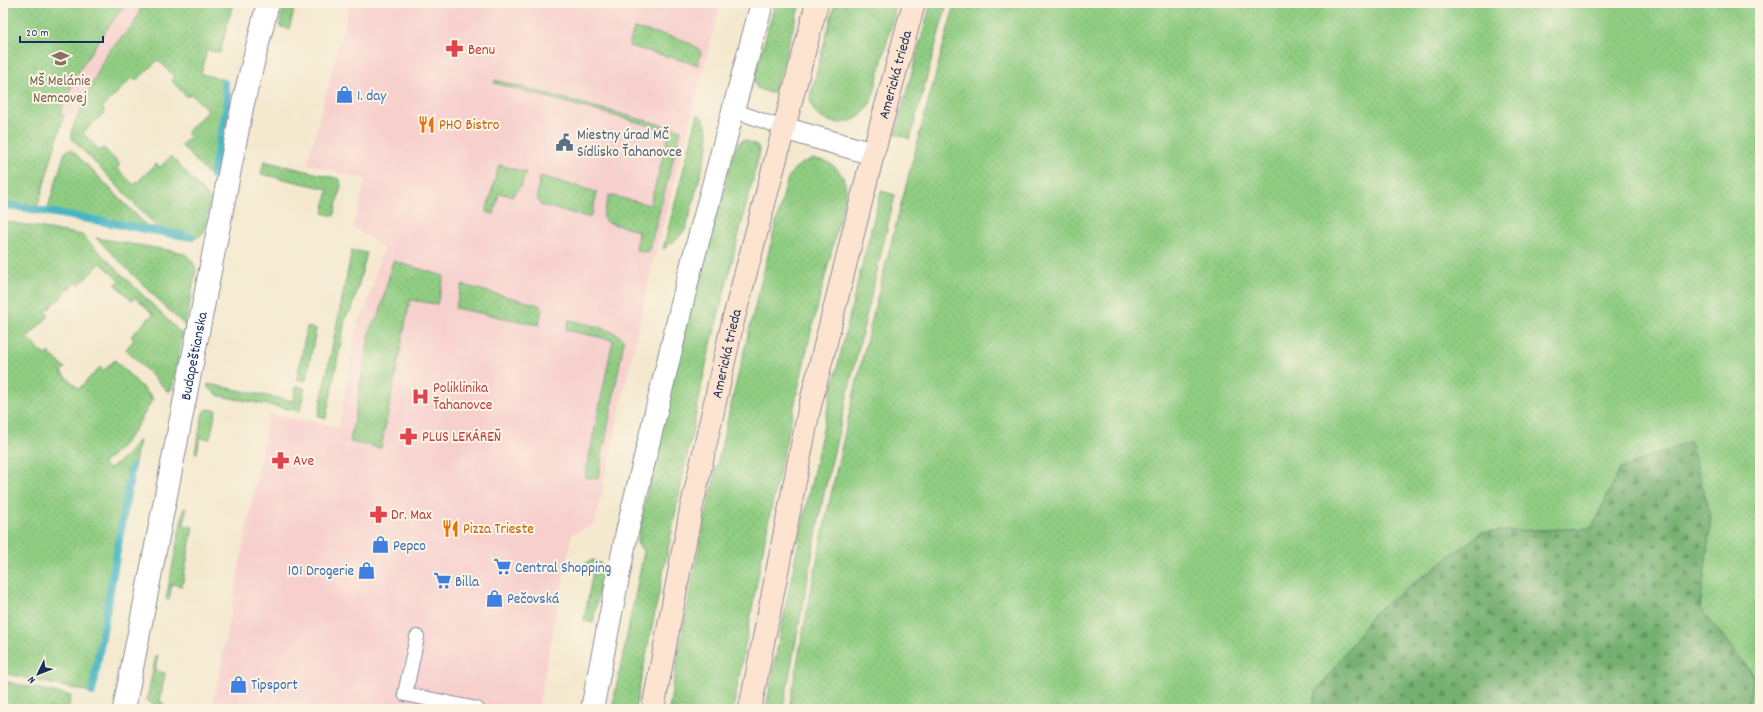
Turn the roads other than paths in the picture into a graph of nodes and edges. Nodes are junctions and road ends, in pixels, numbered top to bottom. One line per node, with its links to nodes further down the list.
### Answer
1 (268, 3): 9 (street, Budapeštianska)
2 (762, 3): 5 (street)
3 (818, 3): 6 (street, Americká trieda)
4 (914, 3): 7 (street, Americká trieda)
5 (733, 110): 6 (lane); 11 (street)
6 (784, 128): 7 (street); 12 (street, Americká trieda)
7 (873, 154): 13 (street, Americká trieda)
8 (416, 638): 10 (lane)
9 (124, 709)
10 (477, 709)
11 (592, 709)
12 (653, 709)
13 (750, 709)

